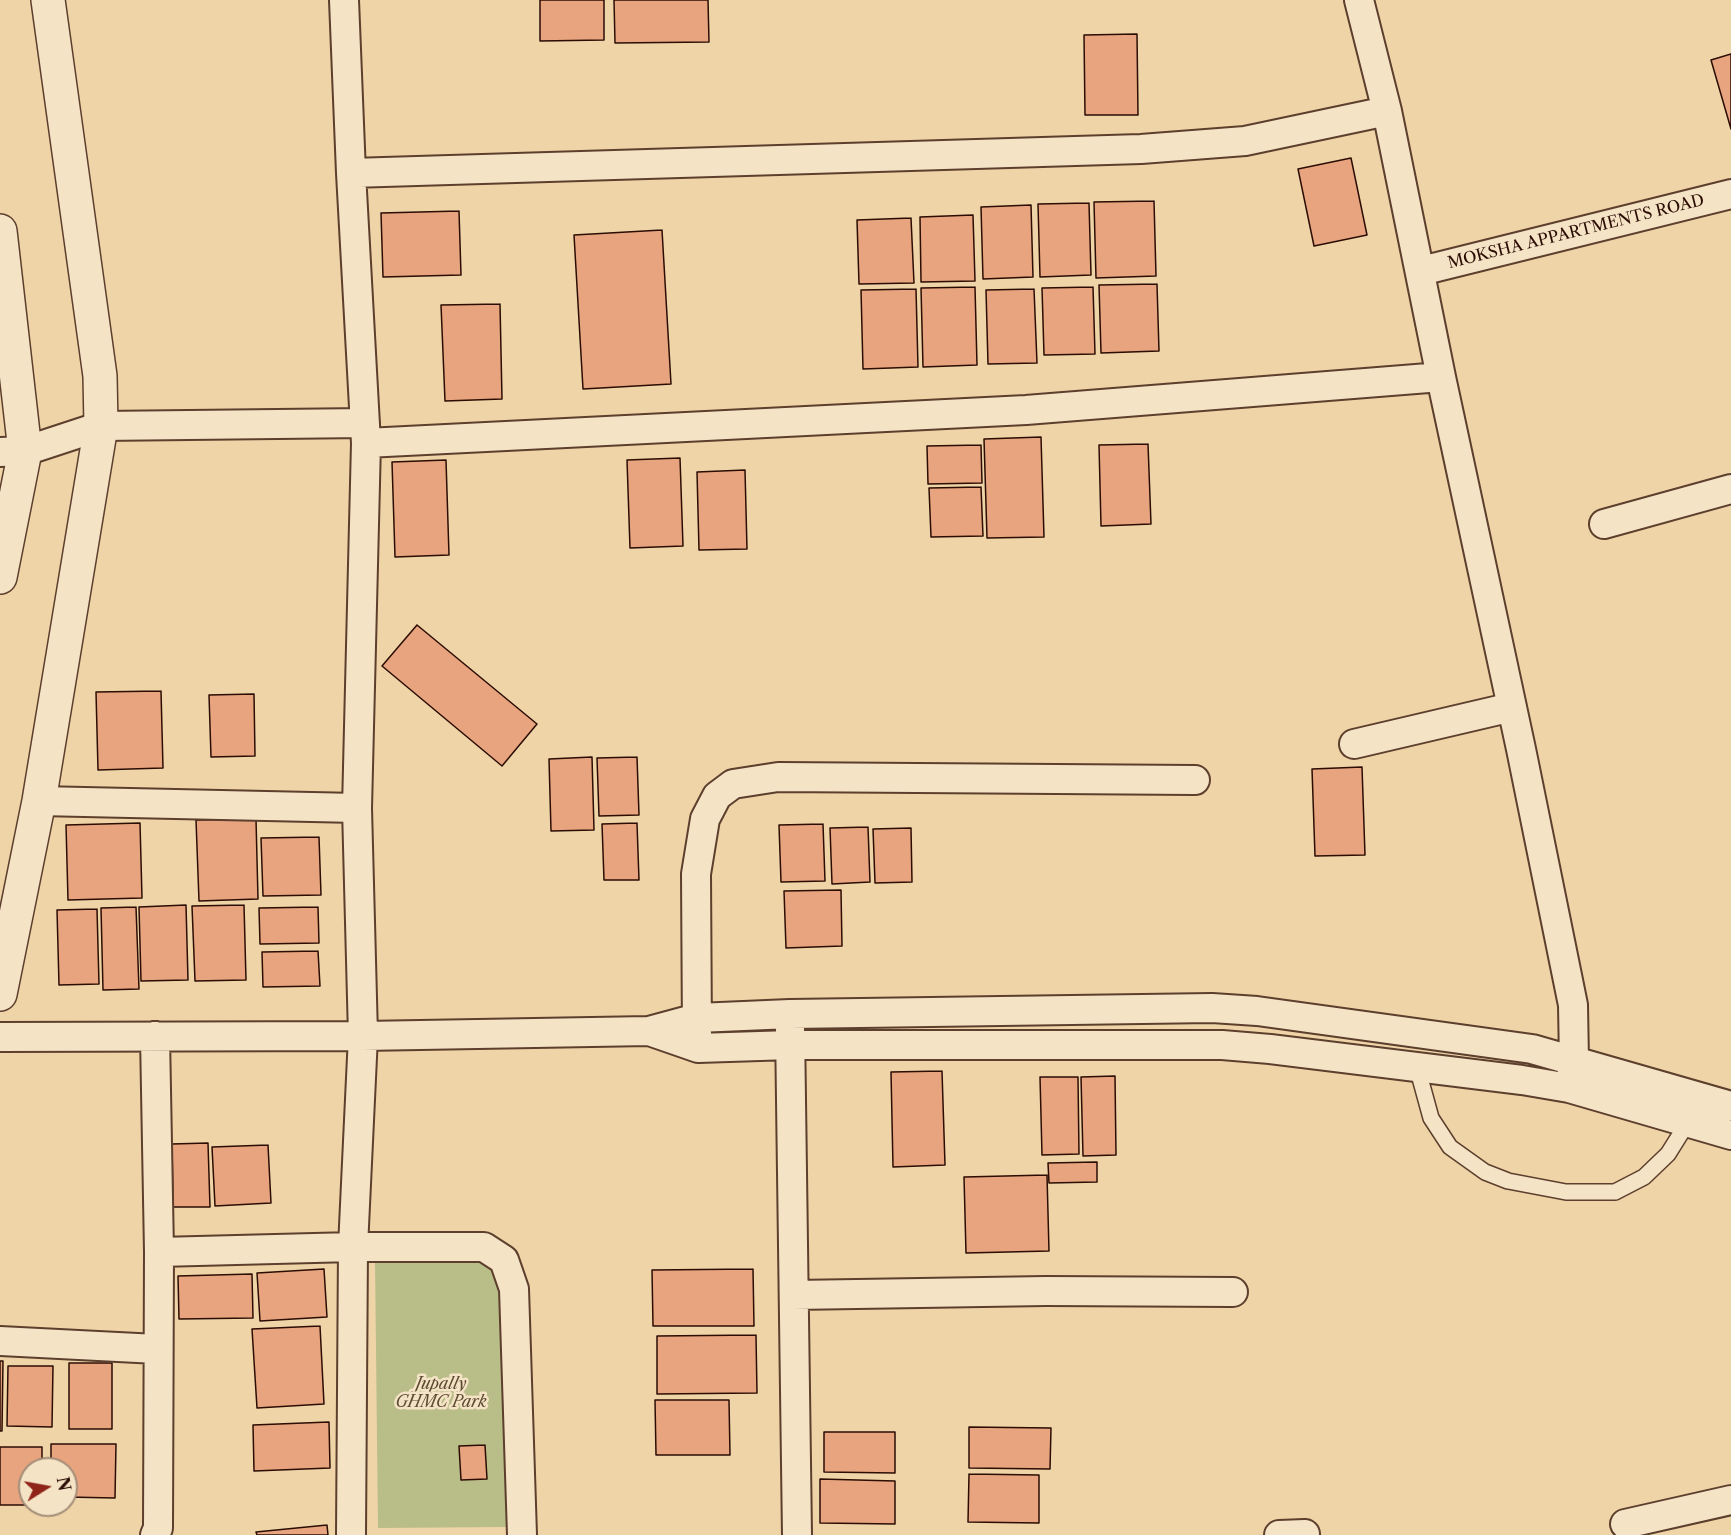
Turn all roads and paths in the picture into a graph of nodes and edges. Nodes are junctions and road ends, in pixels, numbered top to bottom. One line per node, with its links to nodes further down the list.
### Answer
1 (48, 0): 10 (street)
2 (344, 0): 5 (street)
3 (1359, 0): 4 (street)
4 (1387, 111): 5 (street); 8 (street)
5 (351, 173): 11 (street)
6 (1731, 194): 8 (street, MOKSHA APPARTMENTS ROAD)
7 (0, 231): 12 (street)
8 (1421, 271): 9 (street)
9 (1441, 377): 11 (street); 16 (street)
10 (101, 426): 11 (street); 12 (street); 19 (street)
11 (365, 433): 20 (street)
12 (13, 451): 15 (street)
13 (1731, 489): 14 (street)
14 (1604, 524)
15 (0, 577)
16 (1512, 707): 17 (street); 31 (street)
17 (1354, 744)
18 (1195, 780): 23 (street)
19 (39, 801): 20 (street); 21 (street)
20 (357, 808): 27 (street)
21 (0, 994)
22 (790, 1014): 23 (street); 28 (street); 31 (street)
23 (697, 1018): 24 (street); 29 (street)
24 (649, 1031): 27 (street); 29 (street)
25 (0, 1036): 26 (street)
26 (155, 1036): 27 (street); 36 (street)
27 (363, 1036): 35 (street)
28 (791, 1046): 29 (street); 30 (street); 38 (street)
29 (698, 1048)
30 (1417, 1067): 31 (street); 33 (lane)
31 (1572, 1075): 32 (street); 33 (street)
32 (1731, 1106)
33 (1688, 1122): 34 (street)
34 (1731, 1135)
35 (353, 1247): 36 (street); 44 (street); 45 (street)
36 (159, 1252): 40 (street)
37 (1233, 1292): 38 (street)
38 (794, 1295): 46 (street)
39 (0, 1341): 40 (street)
40 (157, 1349): 43 (street)
41 (1731, 1500): 42 (street)
42 (1625, 1524)
43 (155, 1535)
44 (351, 1535)
45 (522, 1535)
46 (797, 1535)

